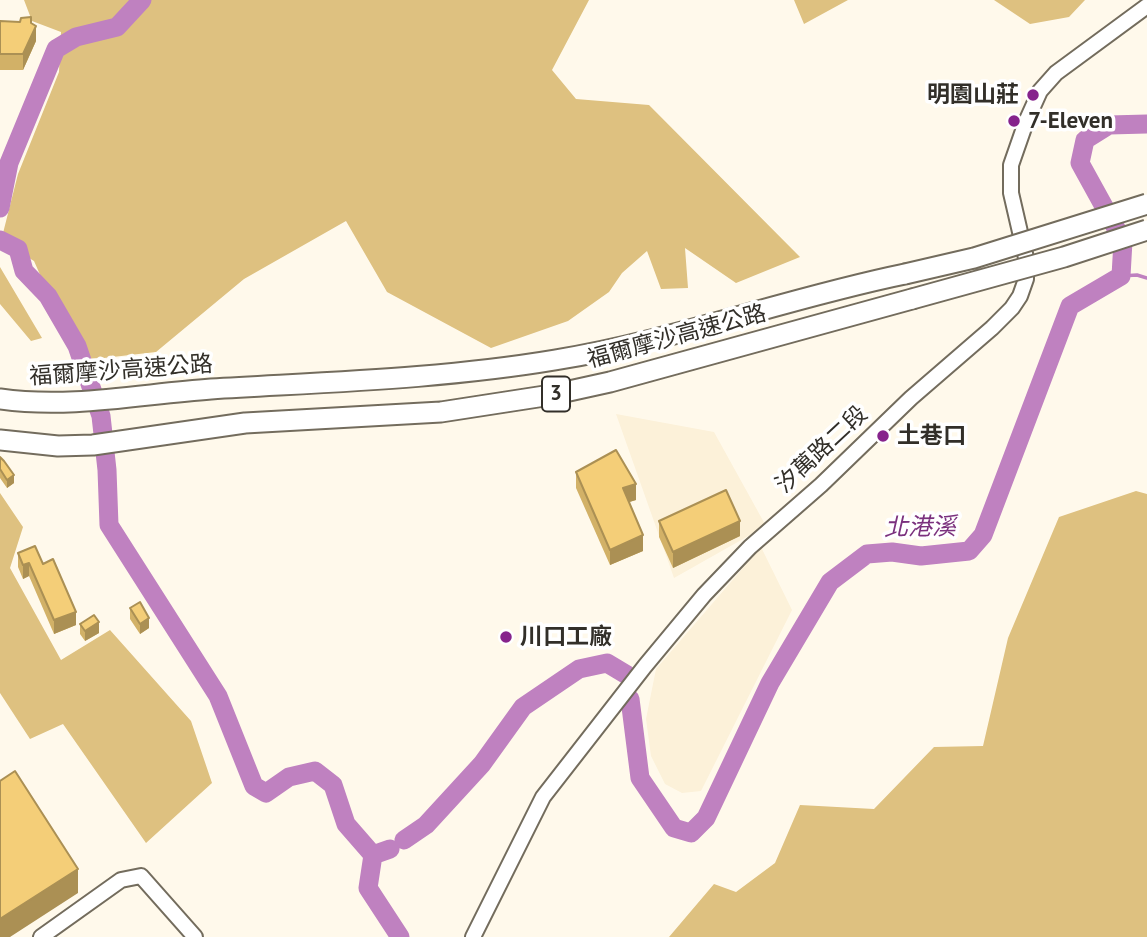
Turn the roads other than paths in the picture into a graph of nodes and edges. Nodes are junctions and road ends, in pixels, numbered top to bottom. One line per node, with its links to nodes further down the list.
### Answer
1 (1147, 6): 8 (street, 汐萬路二段)
2 (1147, 204): 4 (highway, 福爾摩沙高速公路 / 3, bridge)
3 (1147, 230): 5 (highway, 福爾摩沙高速公路 / 3, bridge)
4 (0, 399)
5 (0, 440)
6 (41, 937): 7 (street)
7 (195, 937)
8 (473, 937)

